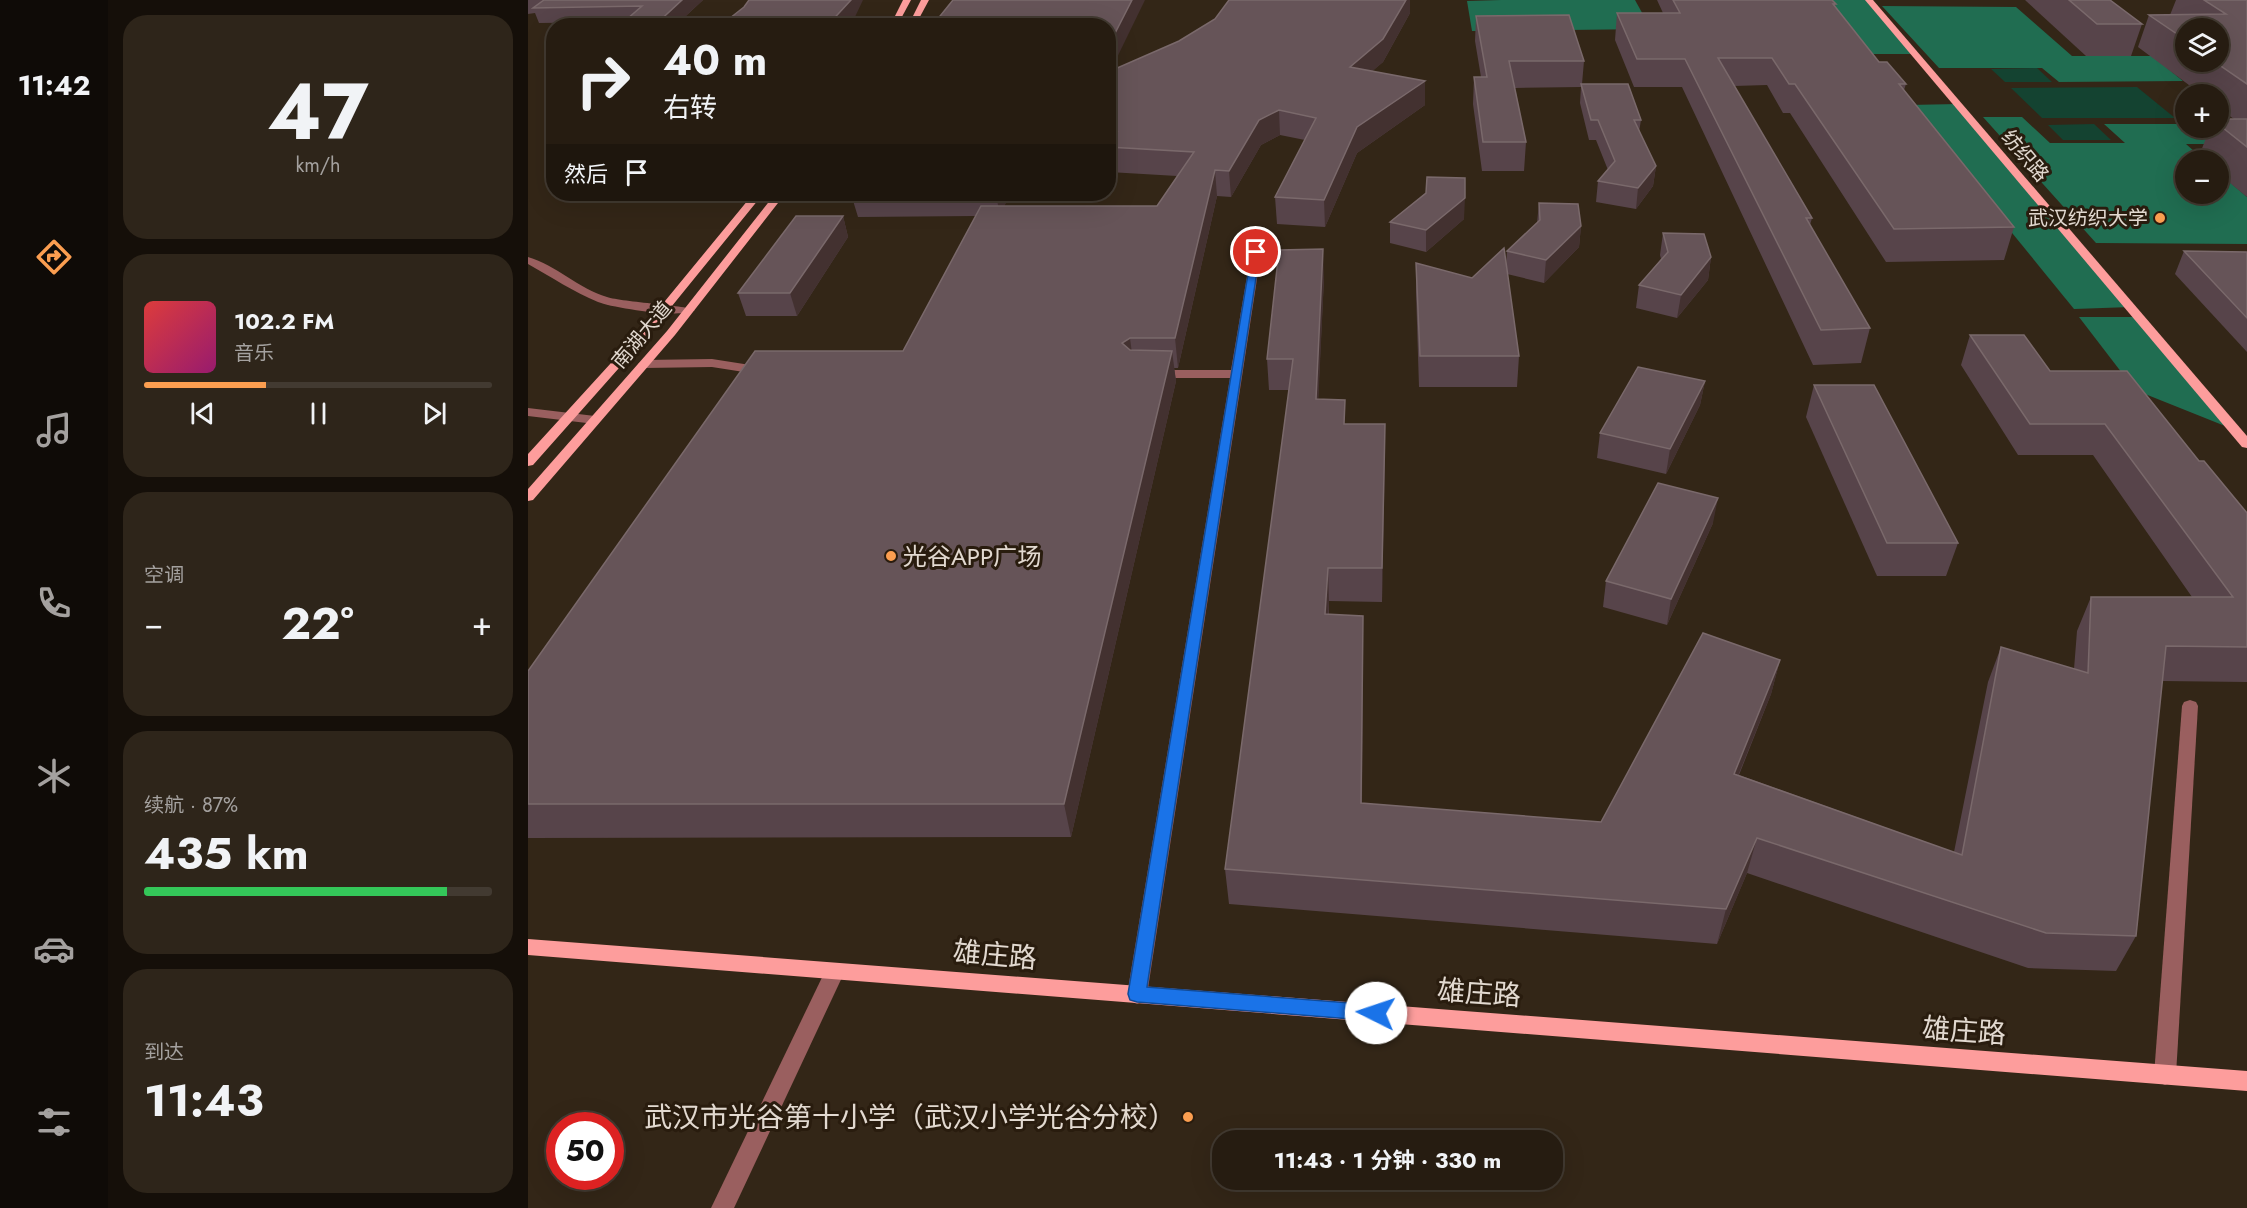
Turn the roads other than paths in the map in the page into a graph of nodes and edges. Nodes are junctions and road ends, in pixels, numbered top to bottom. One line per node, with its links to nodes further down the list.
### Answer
1 (907, 0): 4 (main road)
2 (925, 0): 5 (main road)
3 (1869, 0): 19 (main road, 纺织路)
4 (897, 18)
5 (915, 18)
6 (752, 201): 10 (main road, 南湖大道)
7 (775, 201): 11 (main road, 南湖大道)
8 (1256, 252): 15 (street)
9 (528, 260): 10 (street)
10 (664, 310): 11 (street); 17 (main road, 南湖大道)
11 (689, 310): 12 (main road, 南湖大道)
12 (644, 364): 13 (street); 18 (main road, 南湖大道)
13 (773, 371)
14 (1146, 374): 15 (street)
15 (1236, 374): 25 (street)
16 (528, 412): 17 (street)
17 (568, 418): 18 (street); 20 (main road, 南湖大道)
18 (595, 420): 21 (main road, 南湖大道)
19 (2247, 444)
20 (528, 462)
21 (528, 497)
22 (2190, 706): 26 (street)
23 (528, 947): 24 (main road, 雄庄路)
24 (835, 971): 25 (main road, 雄庄路); 28 (street)
25 (1137, 994): 26 (main road, 雄庄路)
26 (2165, 1075): 27 (main road, 雄庄路)
27 (2247, 1081)
28 (722, 1208)

